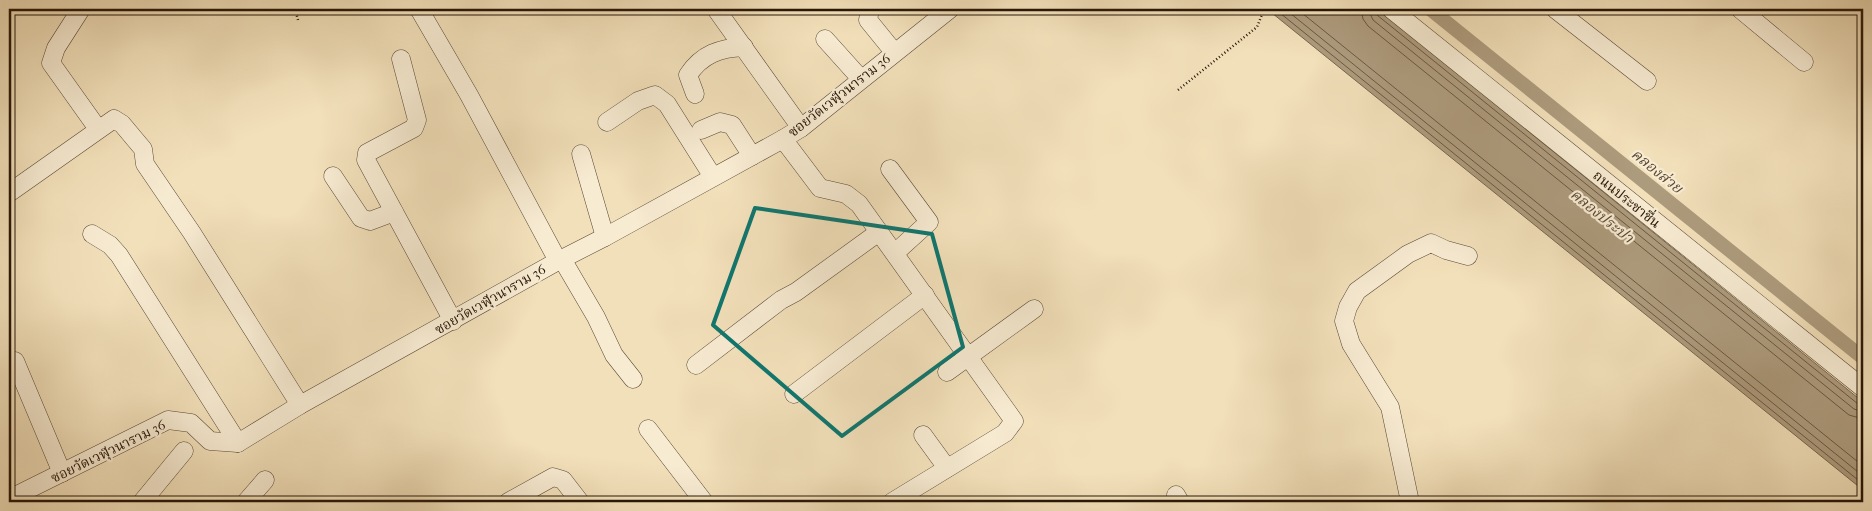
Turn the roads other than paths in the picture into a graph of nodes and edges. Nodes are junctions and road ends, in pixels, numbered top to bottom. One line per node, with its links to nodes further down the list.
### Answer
1 (81, 9): 19 (street)
2 (419, 9): 34 (street)
3 (716, 9): 10 (street)
4 (870, 9): 11 (street)
5 (950, 9): 11 (street, ซอยวัดเวฬุวนาราม 36)
6 (1391, 9): 43 (street, ถนนประชาชื่น)
7 (1555, 9): 15 (street)
8 (1740, 9): 13 (street)
9 (825, 39): 14 (street)
10 (744, 48): 16 (street); 18 (street)
11 (894, 52): 14 (street, ซอยวัดเวฬุวนาราม 36)
12 (401, 58): 28 (street)
13 (1804, 62)
14 (861, 79): 18 (street, ซอยวัดเวฬุวนาราม 36)
15 (1647, 81)
16 (695, 94)
17 (607, 122): 26 (street)
18 (801, 128): 21 (street, ซอยวัดเวฬุวนาราม 36)
19 (98, 129): 27 (street); 45 (street)
20 (701, 130): 23 (street)
21 (783, 139): 23 (street, ซอยวัดเวฬุวนาราม 36); 29 (street)
22 (581, 154): 31 (street)
23 (752, 156): 26 (street, ซอยวัดเวฬุวนาราม 36)
24 (890, 169): 32 (street)
25 (334, 176): 28 (street)
26 (714, 177): 31 (street, ซอยวัดเวฬุวนาราม 36)
27 (9, 193)
28 (394, 212): 37 (street)
29 (879, 232): 32 (street); 40 (street)
30 (92, 234): 48 (street)
31 (605, 237): 34 (street, ซอยวัดเวฬุวนาราม 36)
32 (895, 253): 35 (street)
33 (1468, 256): 60 (street)
34 (560, 260): 37 (street, ซอยวัดเวฬุวนาราม 36); 42 (street)
35 (925, 295): 38 (street); 44 (street)
36 (1034, 309): 38 (street)
37 (453, 320): 45 (street, ซอยวัดเวฬุวนาราม 36)
38 (969, 356): 41 (street); 50 (street)
39 (14, 361): 51 (street)
40 (696, 365)
41 (947, 372)
42 (633, 379)
43 (1863, 388)
44 (794, 394)
45 (300, 405): 48 (street, ซอยวัดเวฬุวนาราม 36)
46 (648, 429): 58 (street)
47 (923, 435): 50 (street)
48 (238, 443): 51 (street, ซอยวัดเวฬุวนาราม 36)
49 (184, 451): 54 (street)
50 (947, 468): 59 (street)
51 (62, 473): 53 (street, ซอยวัดเวฬุวนาราม 36)
52 (265, 480): 55 (street)
53 (9, 499)
54 (142, 502)
55 (246, 502)
56 (508, 502): 57 (street)
57 (580, 502)
58 (704, 502)
59 (892, 502)
60 (1410, 502)

